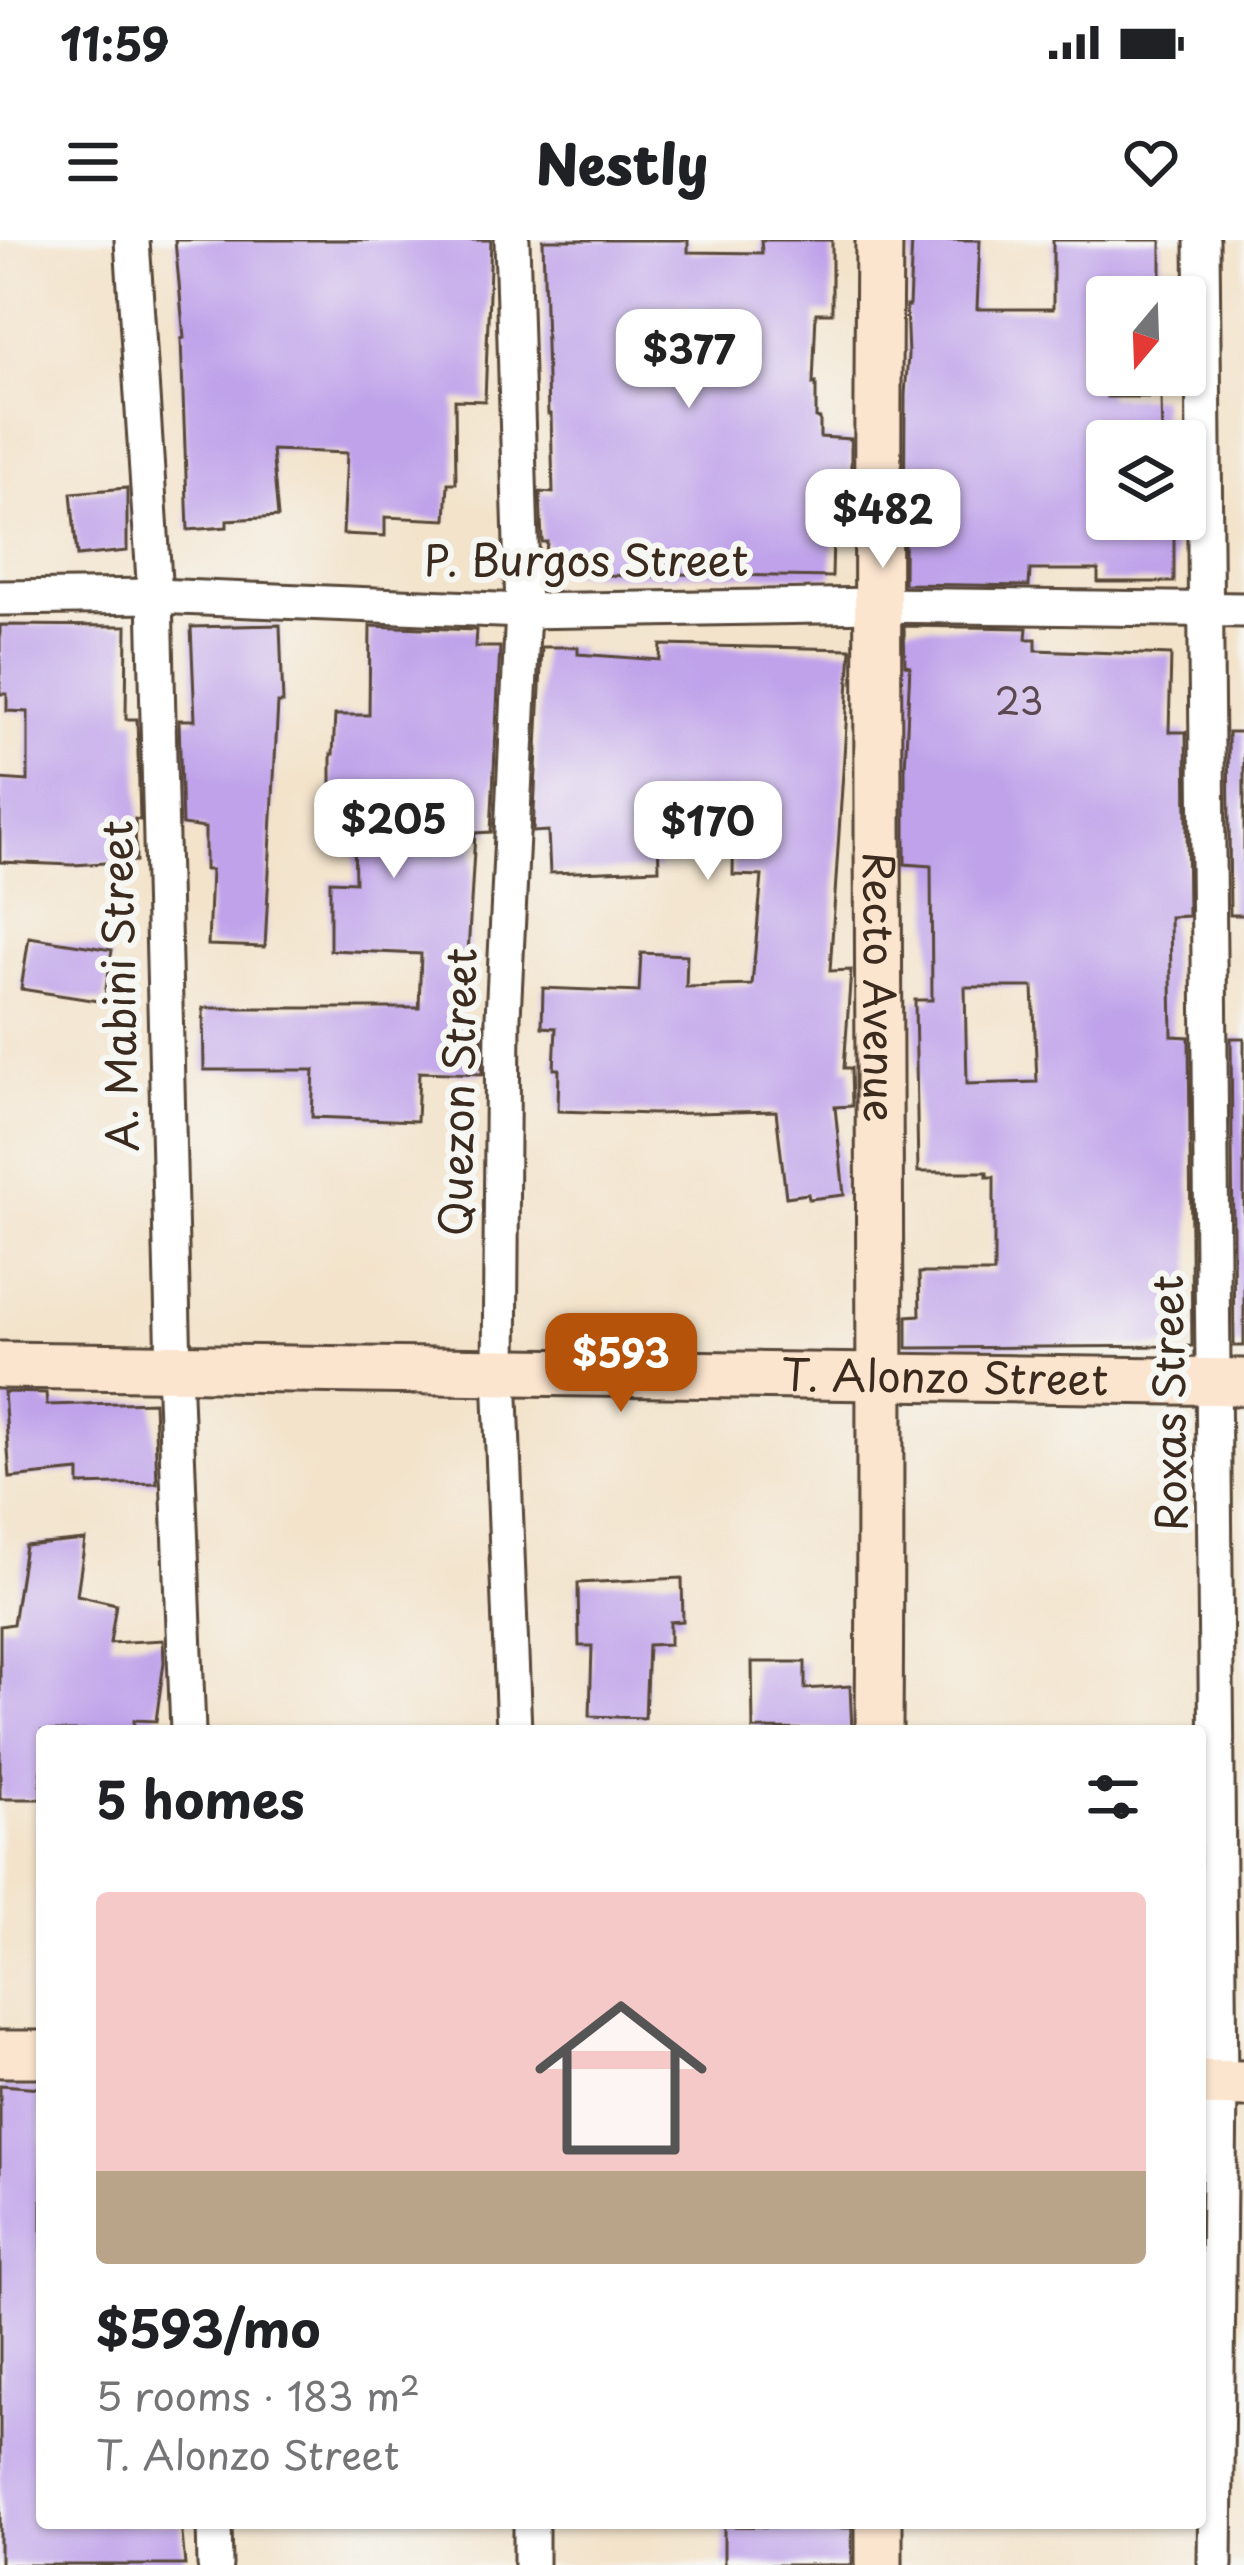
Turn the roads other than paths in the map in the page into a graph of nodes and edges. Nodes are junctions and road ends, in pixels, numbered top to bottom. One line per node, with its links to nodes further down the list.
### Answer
1 (132, 240): 5 (street, A. Mabini Street)
2 (512, 240): 10 (street, Quezon Street)
3 (879, 240): 7 (street, Recto Avenue)
4 (1202, 240): 8 (street, Roxas Street)
5 (155, 596): 6 (street, P. Burgos Street); 10 (street, P. Burgos Street); 12 (street, A. Mabini Street)
6 (0, 598)
7 (876, 605): 8 (street, P. Burgos Street); 10 (street, P. Burgos Street); 14 (street, Recto Avenue)
8 (1205, 610): 9 (street, P. Burgos Street); 15 (street, Roxas Street)
9 (1244, 610)
10 (523, 611): 13 (street, Quezon Street)
11 (0, 1365): 12 (street, T. Alonzo Street)
12 (174, 1369): 13 (street, T. Alonzo Street); 16 (street, A. Mabini Street)
13 (500, 1372): 14 (street, T. Alonzo Street); 17 (street, Quezon Street)
14 (882, 1379): 15 (street, T. Alonzo Street); 18 (street, Recto Avenue)
15 (1230, 1382): 21 (street, Roxas Street)
16 (188, 1725)
17 (514, 1725)
18 (879, 1725)
19 (0, 2054): 20 (street)
20 (36, 2054)
21 (1221, 2084): 28 (street, Roxas Street)
22 (214, 2529): 25 (street)
23 (531, 2529): 26 (street)
24 (879, 2529): 27 (street)
25 (215, 2565)
26 (531, 2565)
27 (879, 2565)
28 (1215, 2565)

